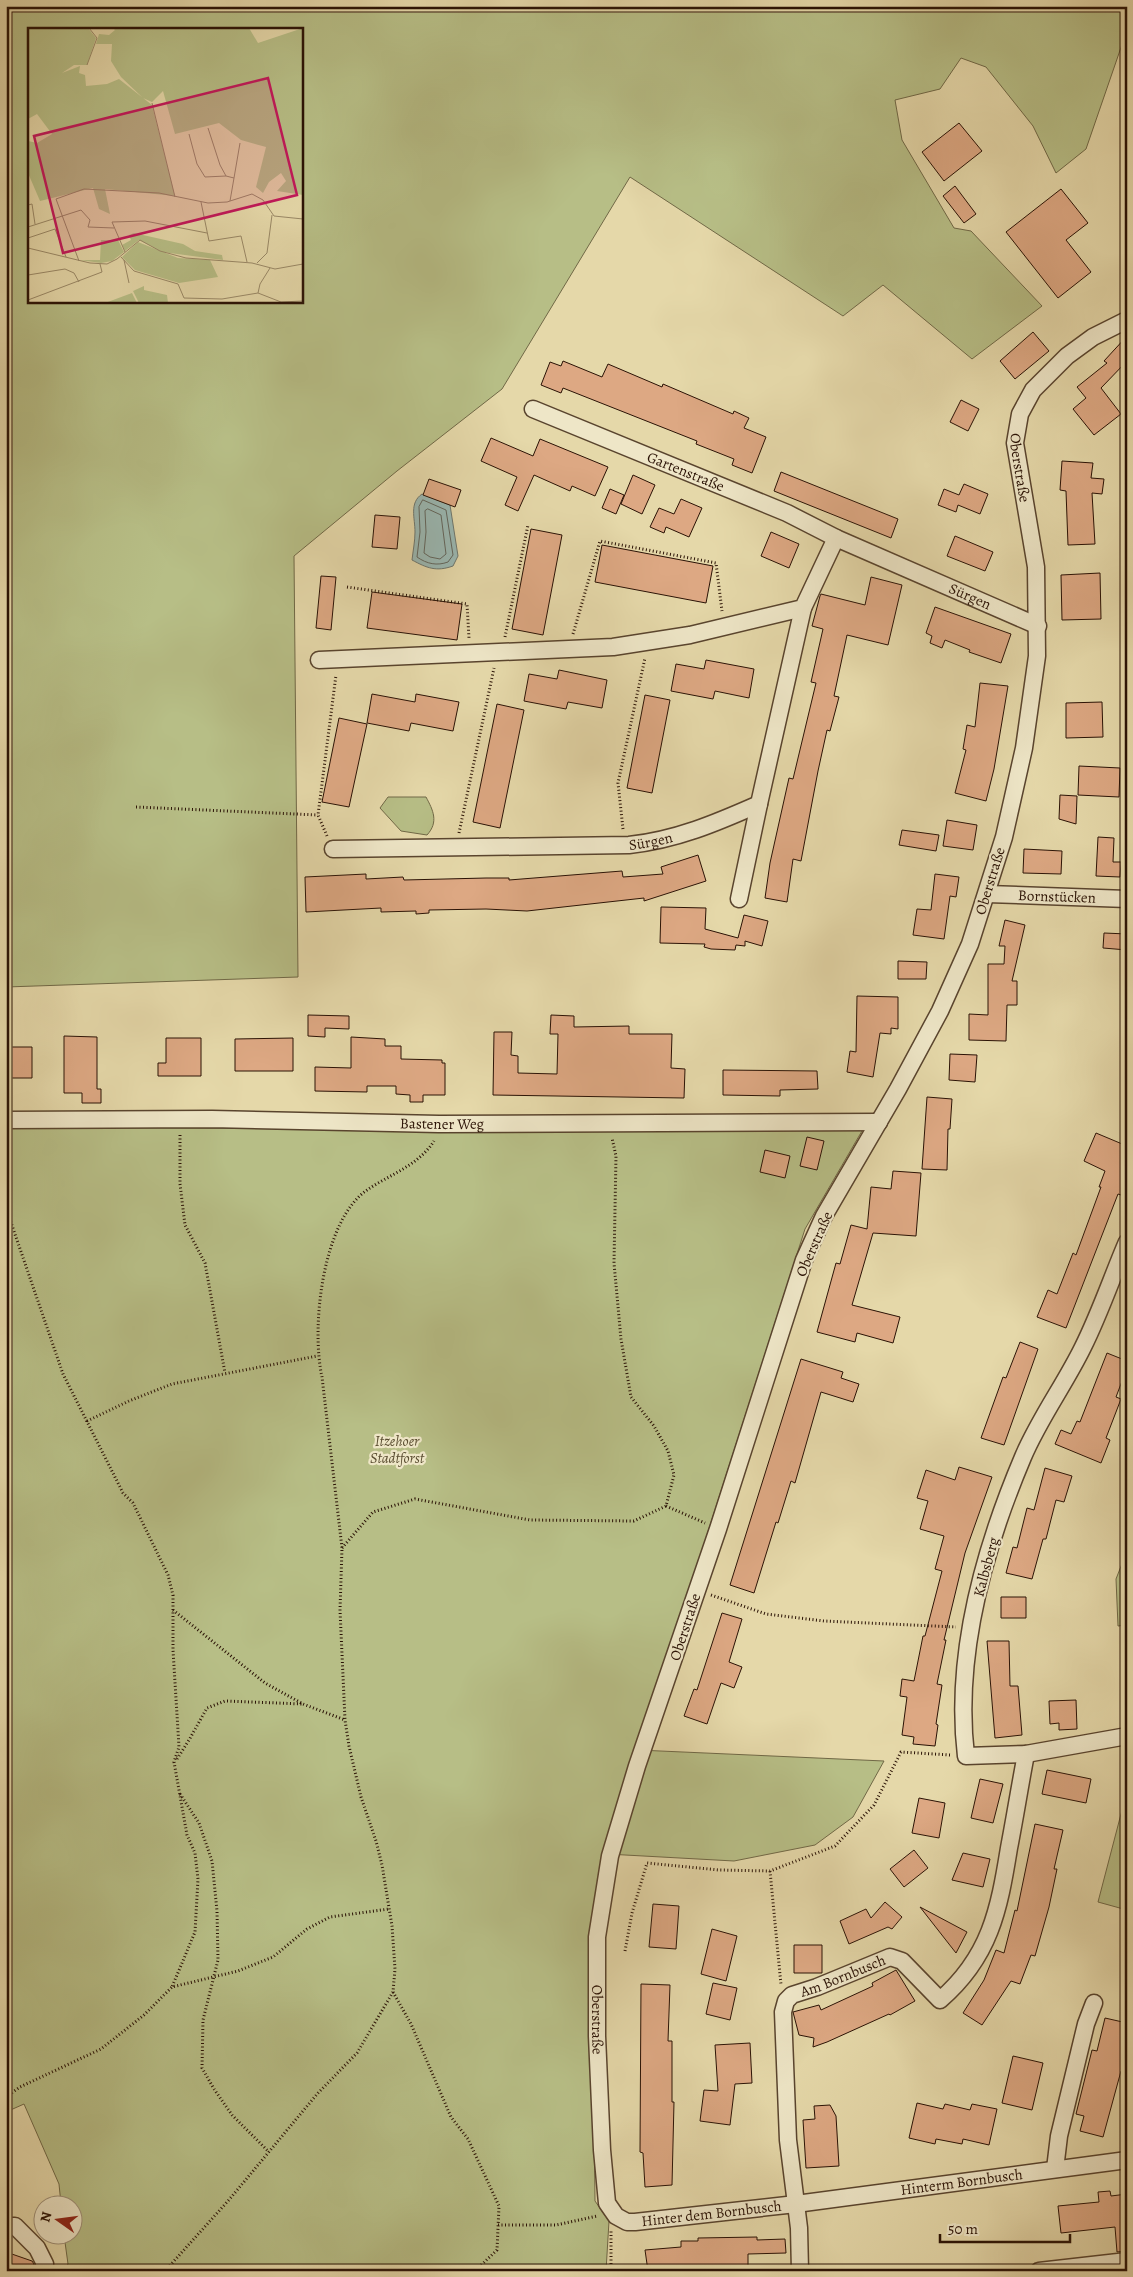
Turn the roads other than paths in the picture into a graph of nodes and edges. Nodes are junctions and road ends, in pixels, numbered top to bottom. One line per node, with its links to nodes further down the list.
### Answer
1 (1127, 320): 5 (street, Oberstraße)
2 (533, 409): 3 (street, Gartenstraße)
3 (836, 538): 4 (street); 5 (street, Sürgen)
4 (804, 608): 6 (street); 7 (street)
5 (1038, 626): 9 (street, Oberstraße)
6 (319, 660)
7 (759, 804): 8 (street, Sürgen); 10 (street)
8 (333, 849)
9 (987, 894): 11 (street, Bornstücken); 13 (street, Oberstraße)
10 (739, 899)
11 (1127, 899)
12 (6, 1120): 13 (street, Bastener Weg)
13 (879, 1122): 21 (street, Oberstraße)
14 (1127, 1242): 16 (street, Kalbsberg)
15 (1127, 1736): 16 (street)
16 (1026, 1754): 20 (street, Am Bornbusch)
17 (1094, 2003): 19 (street)
18 (1127, 2160): 19 (street, Hinterm Bornbusch)
19 (1055, 2170): 20 (street, Hinterm Bornbusch)
20 (796, 2204): 21 (street, Hinter dem Bornbusch); 25 (street)
21 (629, 2222)
22 (6, 2226): 24 (street)
23 (1127, 2261): 26 (street)
24 (42, 2271)
25 (800, 2271)
26 (1039, 2271)

